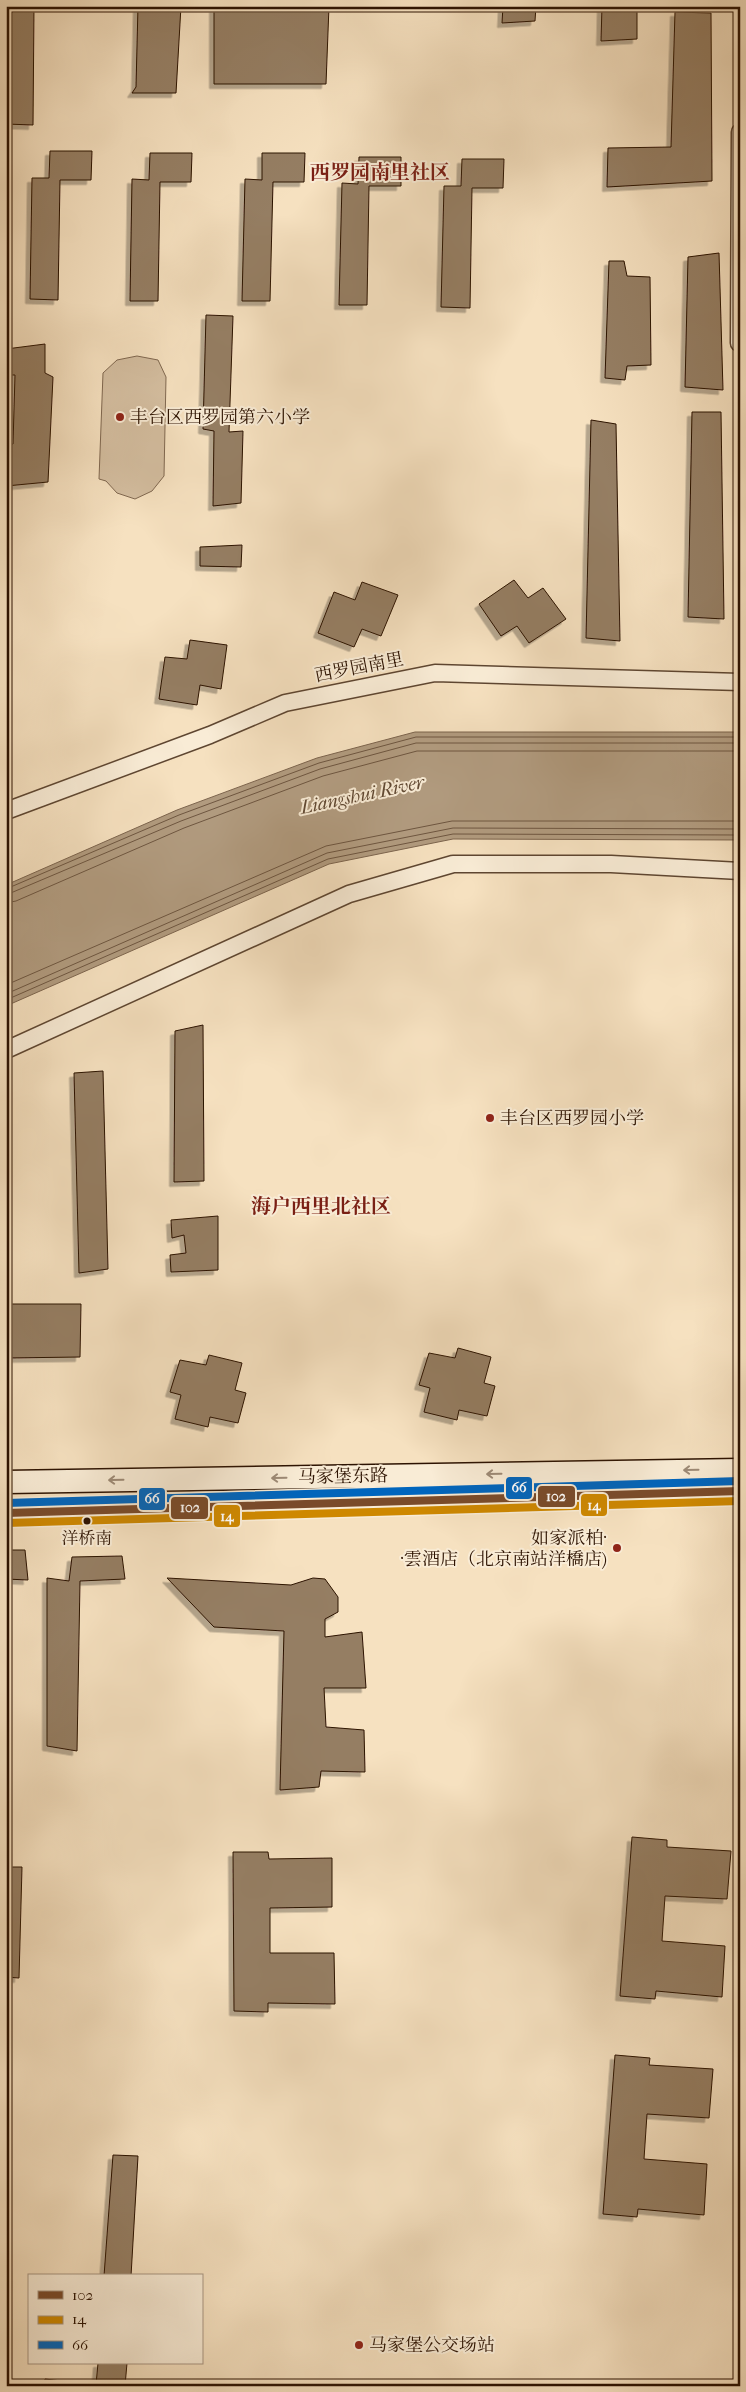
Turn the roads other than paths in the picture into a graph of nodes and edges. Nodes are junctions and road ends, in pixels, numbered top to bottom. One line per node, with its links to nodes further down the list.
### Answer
1 (740, 132): 2 (street)
2 (739, 343)
3 (740, 682): 4 (street, 西罗园南里)
4 (6, 811)
5 (740, 871): 6 (street)
6 (6, 1050)
7 (740, 1470): 8 (main road, 马家堡东路, one-way to 8)
8 (6, 1482)
9 (740, 1491): 10 (main road, 马家堡东路)
10 (6, 1513)

